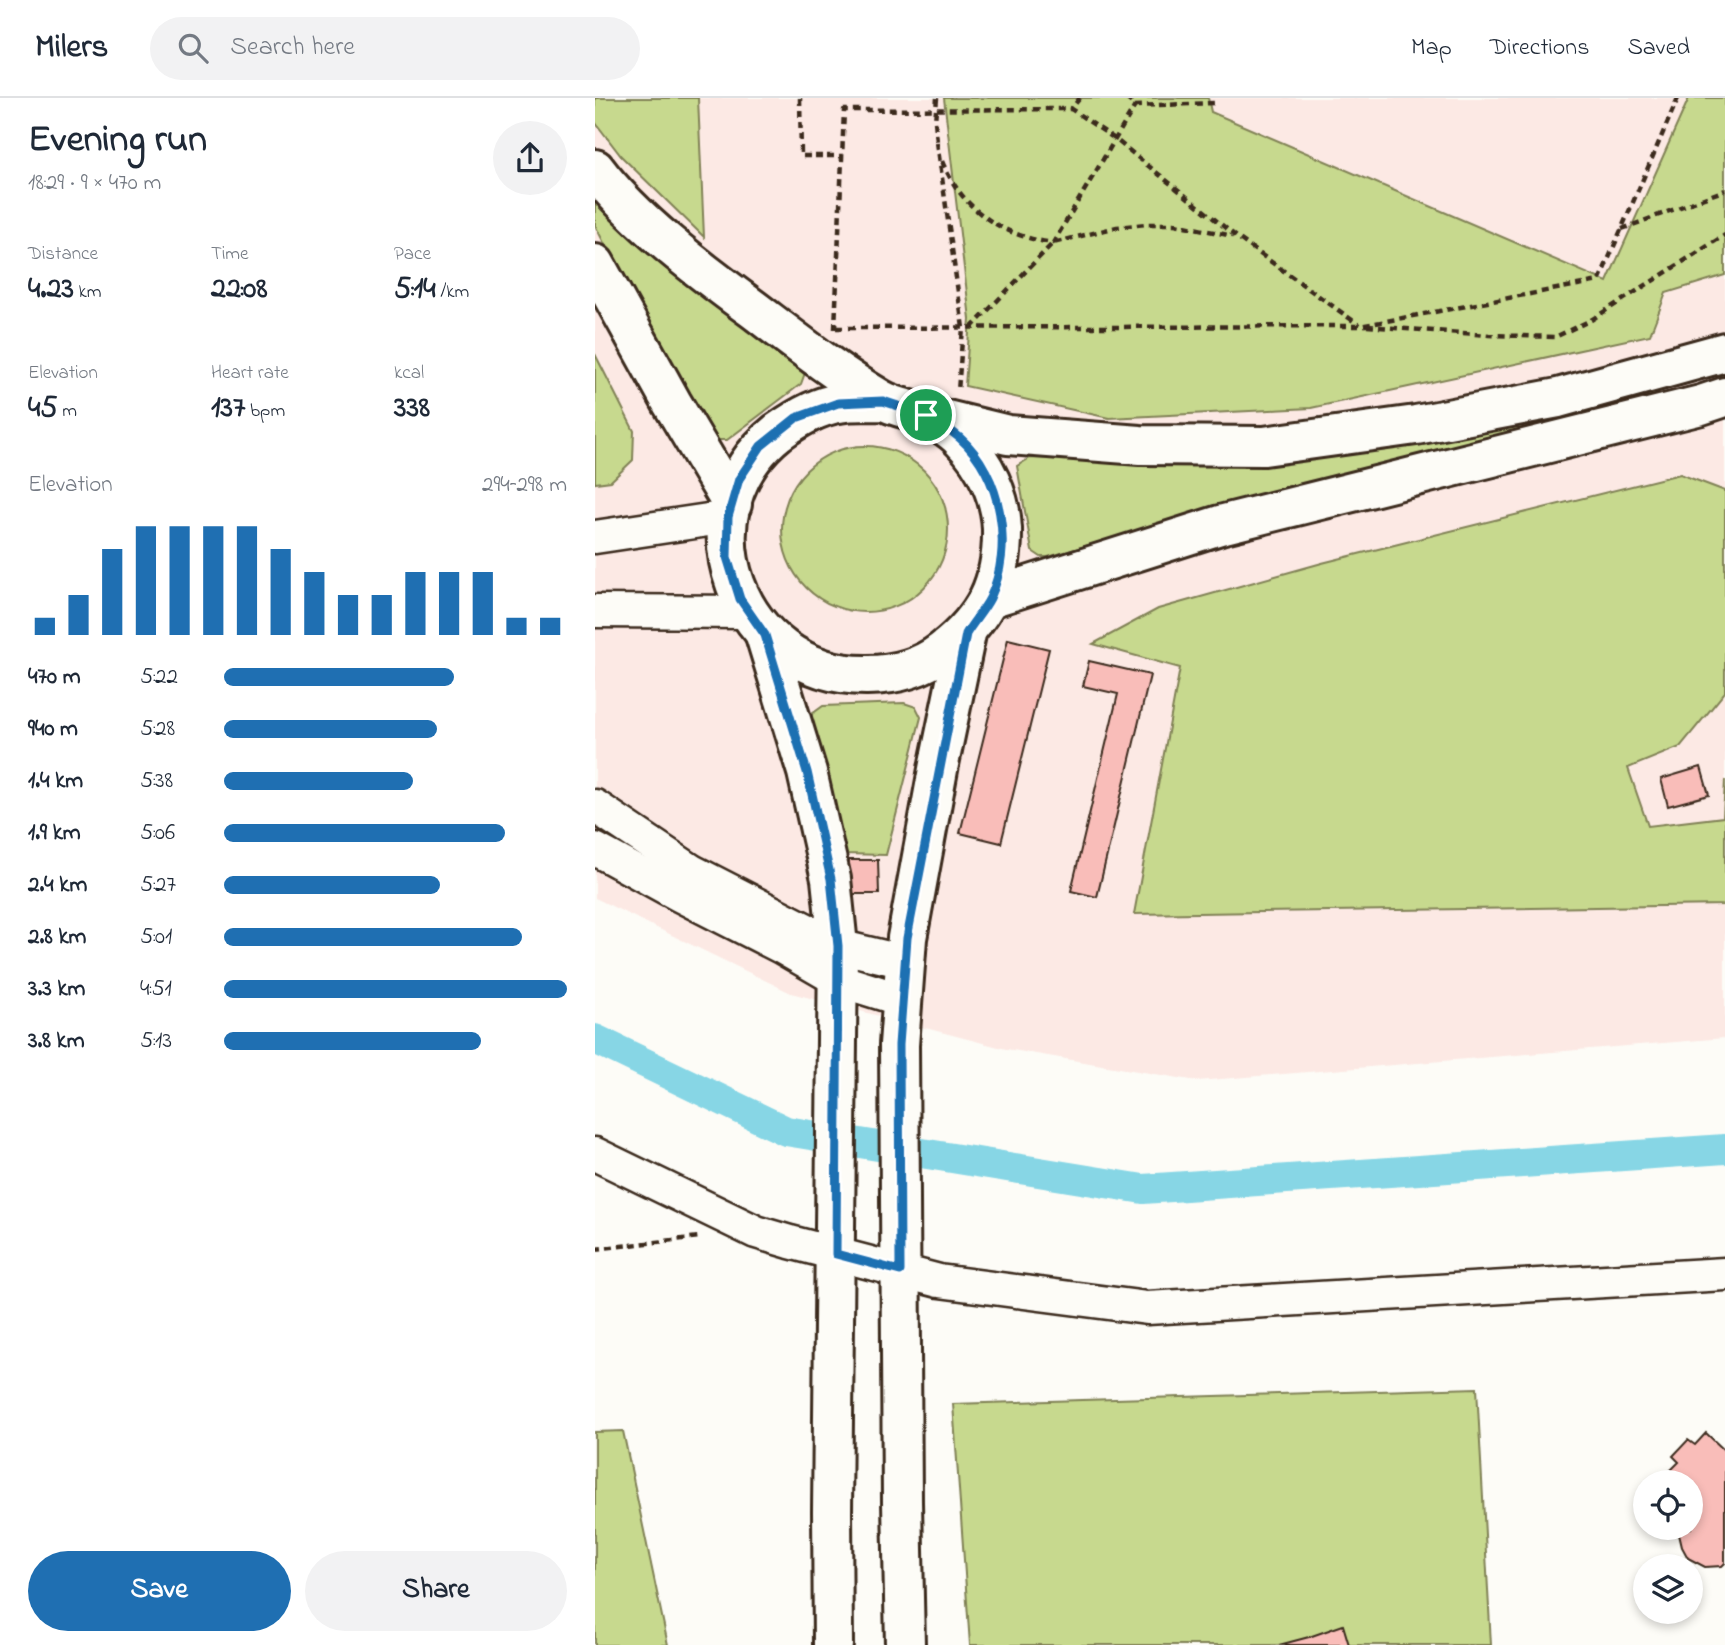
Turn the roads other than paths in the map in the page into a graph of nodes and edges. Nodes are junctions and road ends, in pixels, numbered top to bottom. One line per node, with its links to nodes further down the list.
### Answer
1 (595, 169): 5 (street)
2 (595, 264): 7 (street)
3 (1725, 352): 6 (street)
4 (1725, 397): 9 (street)
5 (883, 401): 6 (street); 7 (street)
6 (941, 406): 9 (street)
7 (730, 510): 8 (street); 11 (street)
8 (595, 537)
9 (990, 598): 12 (street)
10 (595, 611): 11 (street)
11 (757, 624): 12 (street); 16 (street)
12 (966, 634): 15 (street)
13 (595, 806): 16 (street)
14 (595, 849): 16 (street)
15 (905, 962): 16 (street); 17 (street)
16 (838, 963): 17 (street); 19 (street)
17 (902, 1000): 20 (street)
18 (595, 1154): 19 (street)
19 (836, 1244): 20 (street); 22 (street)
20 (900, 1260): 21 (street); 23 (street)
21 (1725, 1274)
22 (833, 1645)
23 (905, 1645)

